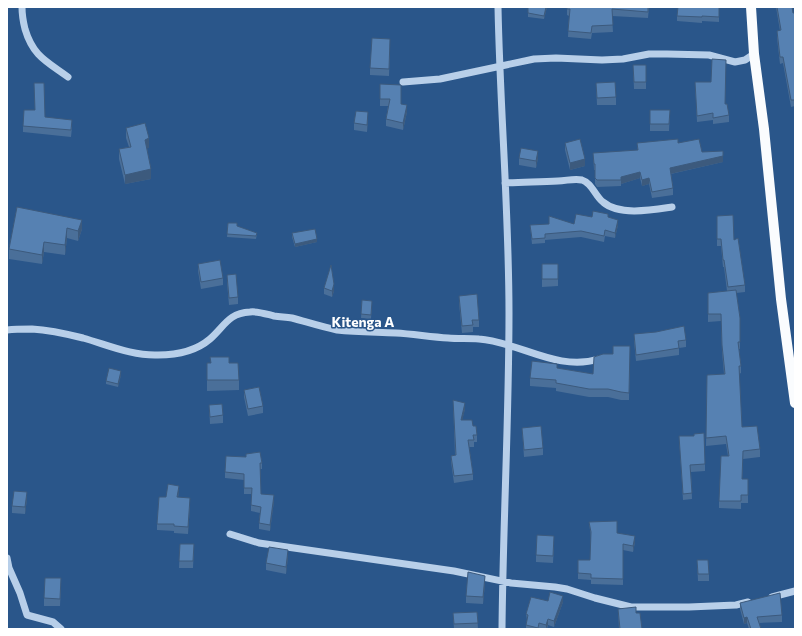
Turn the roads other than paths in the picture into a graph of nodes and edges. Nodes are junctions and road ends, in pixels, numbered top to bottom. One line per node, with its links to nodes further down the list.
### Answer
1 (22, 7): 6 (street)
2 (498, 7): 5 (street)
3 (751, 7): 4 (main road)
4 (754, 54): 5 (street); 13 (main road)
5 (499, 66): 7 (street); 8 (street)
6 (68, 77)
7 (404, 82)
8 (506, 183): 9 (street); 11 (street)
9 (672, 208)
10 (7, 330): 11 (street)
11 (508, 344): 12 (street); 16 (street)
12 (599, 359)
13 (795, 403)
14 (230, 534): 16 (street)
15 (7, 558): 20 (street)
16 (502, 580): 19 (street); 21 (street)
17 (795, 591): 18 (street)
18 (764, 599)
19 (756, 601)
20 (61, 629)
21 (502, 629)

